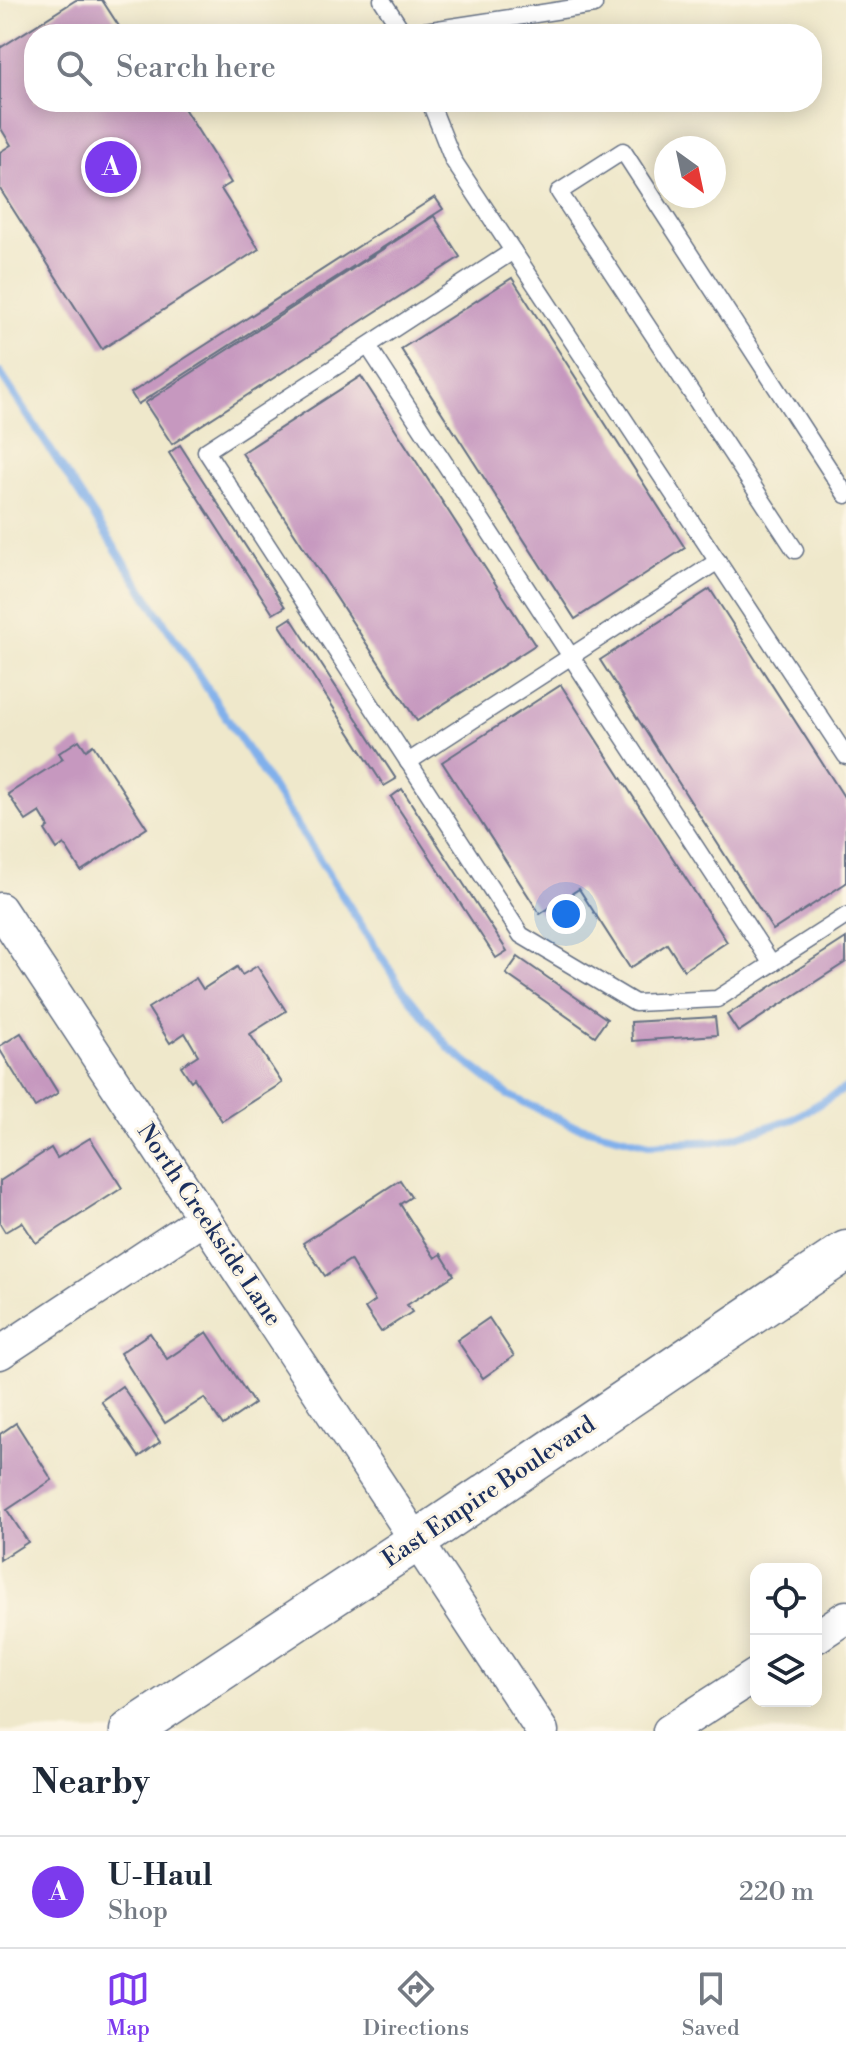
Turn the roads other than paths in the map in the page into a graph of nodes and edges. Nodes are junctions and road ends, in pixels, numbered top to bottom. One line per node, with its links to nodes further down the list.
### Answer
1 (382, 0): 3 (lane)
2 (594, 5): 4 (lane)
3 (398, 24)
4 (470, 24)
5 (434, 112): 6 (lane)
6 (513, 251): 7 (lane); 10 (lane)
7 (368, 346): 11 (lane); 13 (lane)
8 (846, 495): 9 (lane)
9 (795, 550)
10 (718, 561): 11 (lane); 12 (lane)
11 (571, 657): 13 (lane); 16 (lane)
12 (846, 756)
13 (408, 762): 16 (lane)
14 (0, 909): 17 (street, North Creekside Lane)
15 (846, 916): 16 (lane)
16 (772, 964)
17 (204, 1218): 19 (street); 20 (street, North Creekside Lane)
18 (846, 1251): 20 (street, East Empire Boulevard)
19 (0, 1353)
20 (418, 1540): 24 (street, East Empire Boulevard); 25 (street, North Creekside Lane)
21 (846, 1617): 22 (street)
22 (819, 1635)
23 (750, 1679): 26 (street)
24 (130, 1731)
25 (542, 1731)
26 (669, 1731)

